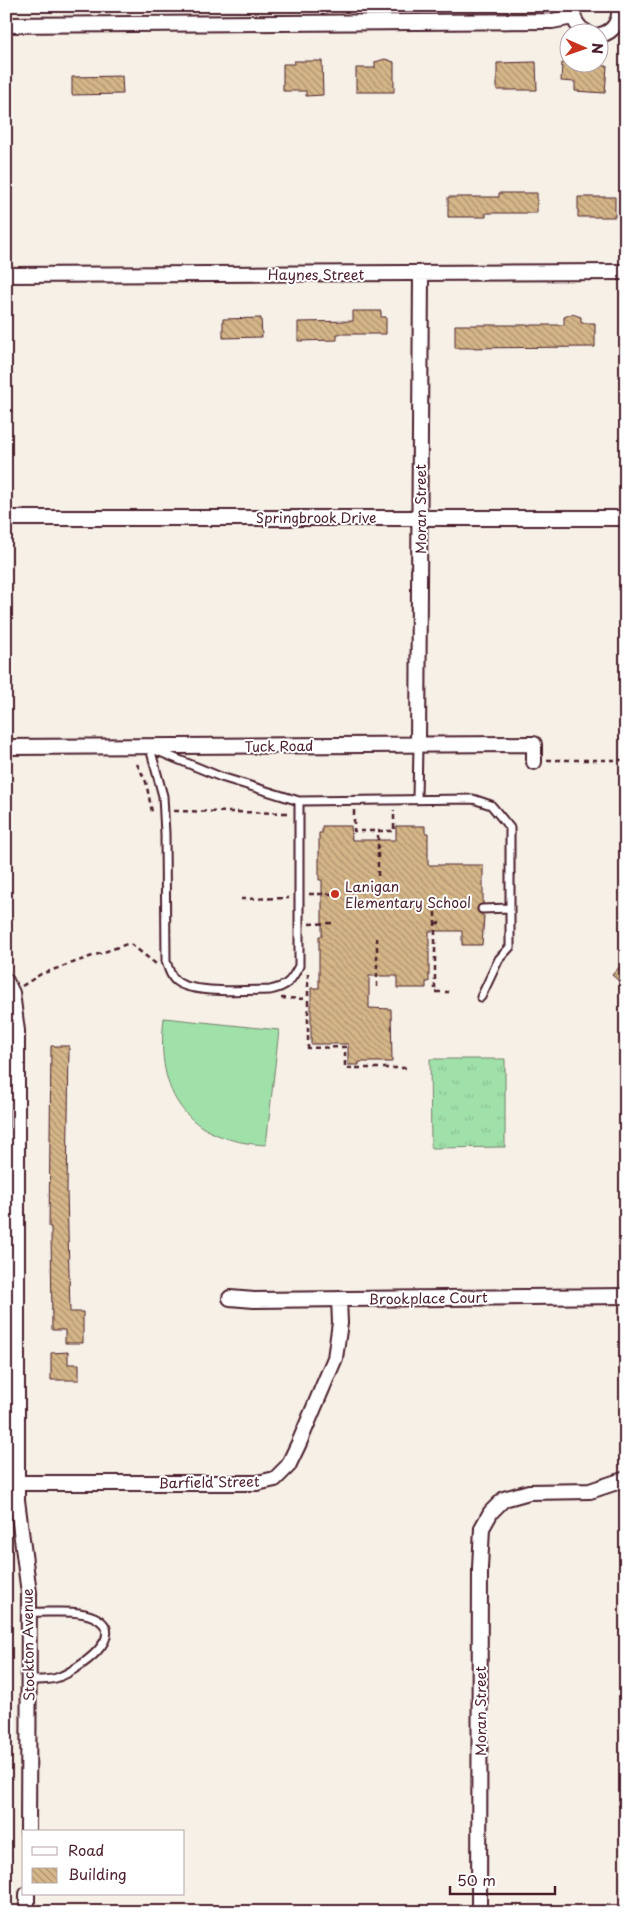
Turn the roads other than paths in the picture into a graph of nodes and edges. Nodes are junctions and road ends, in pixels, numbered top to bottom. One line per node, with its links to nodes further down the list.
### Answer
1 (619, 6): 4 (street)
2 (573, 11): 3 (street)
3 (6, 25)
4 (610, 30)
5 (626, 272): 6 (street, Haynes Street)
6 (421, 274): 7 (street, Haynes Street); 8 (street, Moran Street)
7 (6, 275)
8 (420, 517): 9 (street, Springbrook Drive); 10 (street, Springbrook Drive); 11 (street, Moran Street)
9 (6, 518)
10 (626, 518)
11 (418, 744): 13 (street, Tuck Road); 14 (street, Tuck Road); 15 (lane)
12 (6, 747): 13 (street, Tuck Road)
13 (150, 748): 16 (lane); 16 (lane)
14 (534, 761)
15 (417, 799): 16 (lane); 17 (lane)
16 (299, 801)
17 (510, 908): 18 (lane); 20 (lane)
18 (482, 909)
19 (9, 987): 21 (street, Stockton Avenue)
20 (480, 997)
21 (11, 1269): 26 (street, Stockton Avenue)
22 (626, 1296): 24 (street, Brookplace Court)
23 (230, 1298): 24 (street, Brookplace Court)
24 (339, 1299): 26 (street, Barfield Street)
25 (626, 1479): 32 (street, Moran Street)
26 (12, 1483): 27 (street, Stockton Avenue)
27 (30, 1612): 28 (street, Stockton Avenue); 28 (lane)
28 (29, 1680): 29 (street, Stockton Avenue)
29 (28, 1830)
30 (27, 1896): 31 (street)
31 (27, 1912)
32 (479, 1912)

